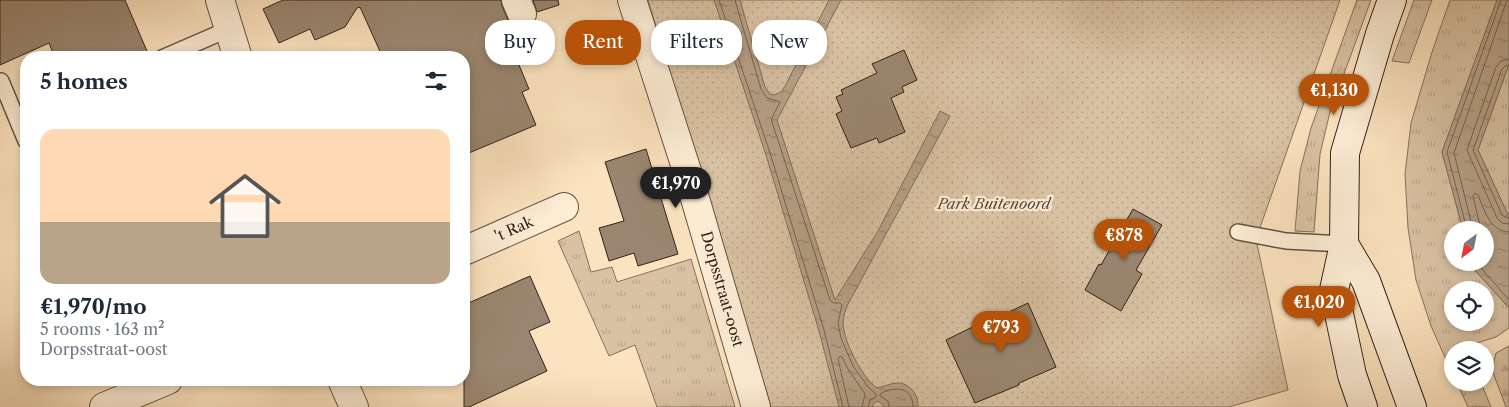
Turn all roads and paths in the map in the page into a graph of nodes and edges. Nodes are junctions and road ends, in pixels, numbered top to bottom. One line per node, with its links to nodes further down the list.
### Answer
1 (220, 0): 4 (street)
2 (632, 0): 17 (street, Dorpsstraat-oost)
3 (1392, 0): 11 (street)
4 (229, 29): 5 (lane); 6 (street)
5 (178, 51)
6 (236, 51)
7 (1, 80): 8 (lane)
8 (20, 113)
9 (564, 207): 12 (street, 't Rak)
10 (1238, 232): 11 (lane)
11 (1344, 244): 18 (street); 19 (street)
12 (470, 249)
13 (154, 386): 15 (street)
14 (345, 386): 16 (street)
15 (104, 407)
16 (354, 407)
17 (756, 407)
18 (1363, 407)
19 (1412, 407)

